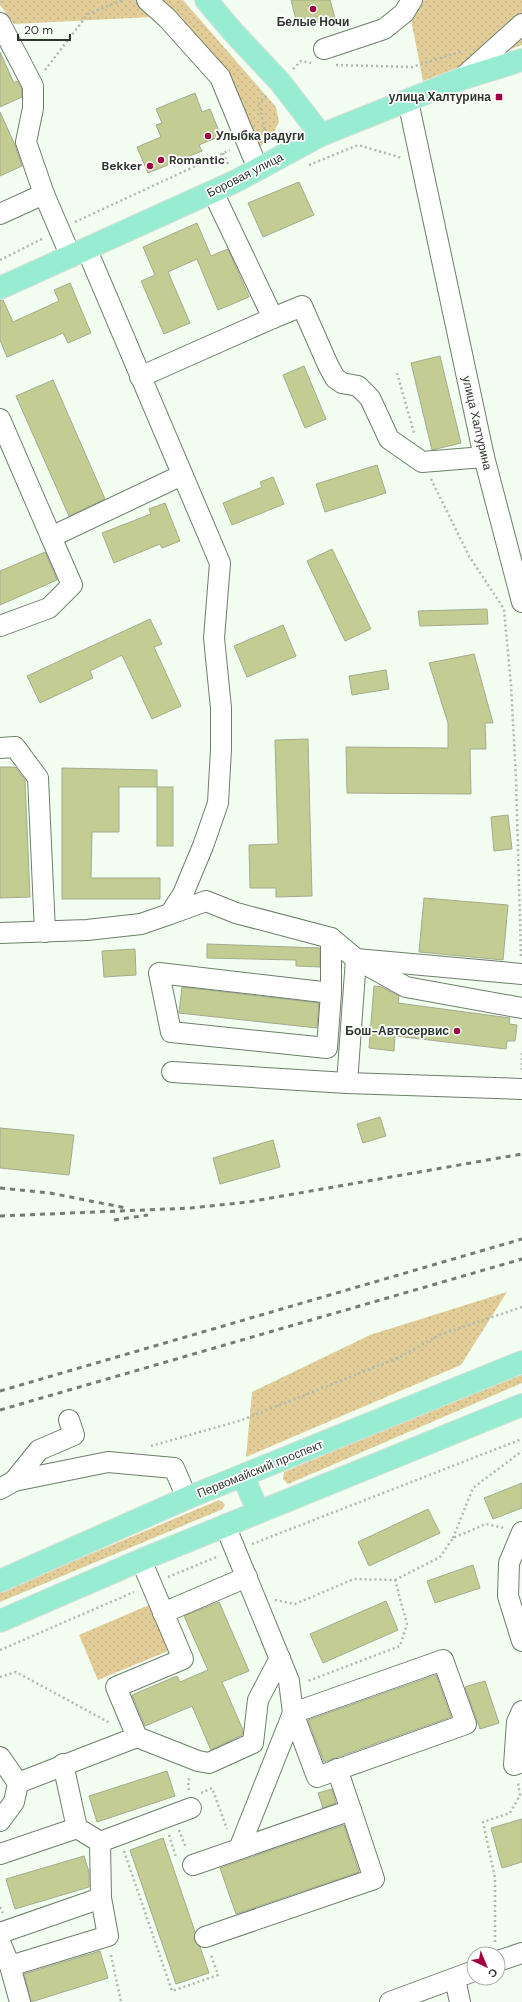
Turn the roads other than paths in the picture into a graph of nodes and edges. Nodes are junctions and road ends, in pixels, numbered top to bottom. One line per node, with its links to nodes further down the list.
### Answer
1 (147, 0): 11 (street)
2 (206, 0): 10 (main road)
3 (412, 0): 6 (street)
4 (0, 23): 13 (street)
5 (522, 24): 8 (street, Боровая улица)
6 (324, 59)
7 (522, 60): 8 (main road)
8 (461, 79): 9 (main road, Боровая улица)
9 (408, 101): 10 (main road, Боровая улица); 20 (street, улица Халтурина)
10 (321, 135): 11 (main road, Боровая улица)
11 (258, 169): 12 (main road, Боровая улица)
12 (213, 192): 15 (main road, Боровая улица); 17 (street)
13 (44, 194): 14 (street); 15 (street)
14 (0, 214)
15 (79, 253): 16 (main road, Боровая улица); 18 (street)
16 (0, 288)
17 (273, 318): 18 (street); 20 (street)
18 (140, 378): 21 (street)
19 (0, 419): 22 (street)
20 (484, 457): 23 (street, улица Халтурина)
21 (182, 475): 22 (street); 27 (street)
22 (51, 537): 25 (street)
23 (516, 551): 24 (street, улица Халтурина)
24 (522, 602)
25 (0, 626)
26 (0, 748): 28 (street)
27 (170, 914): 28 (street); 30 (street)
28 (44, 932): 29 (street)
29 (0, 933)
30 (331, 938): 31 (street); 33 (street)
31 (356, 959): 32 (street); 34 (street); 36 (street)
32 (522, 974)
33 (331, 993): 33 (street)
34 (522, 1008)
35 (172, 1072): 36 (street)
36 (348, 1083): 37 (street)
37 (522, 1089)
38 (522, 1362): 41 (main road, Первомайский проспект)
39 (522, 1405): 44 (main road)
40 (69, 1420): 42 (street)
41 (243, 1476): 43 (main road, Первомайский проспект); 44 (main road)
42 (7, 1485): 43 (street)
43 (187, 1498): 49 (main road, Первомайский проспект)
44 (258, 1511): 45 (main road)
45 (225, 1525): 47 (main road); 48 (street)
46 (515, 1530): 52 (street)
47 (140, 1560): 50 (street); 51 (main road)
48 (247, 1577): 50 (street); 53 (street)
49 (0, 1581)
50 (163, 1613): 56 (street)
51 (0, 1621)
52 (522, 1641)
53 (280, 1658): 55 (street); 56 (street)
54 (522, 1711): 58 (street)
55 (293, 1712): 60 (street); 60 (street); 67 (street)
56 (137, 1737): 59 (street)
57 (0, 1757): 61 (street)
58 (518, 1763)
59 (63, 1764): 61 (street); 65 (street)
60 (337, 1769): 63 (street)
61 (18, 1783): 64 (street)
62 (196, 1801): 66 (street)
63 (352, 1810): 67 (street); 72 (street)
64 (0, 1820)
65 (77, 1828): 66 (street); 68 (street)
66 (100, 1842): 70 (street)
67 (239, 1849): 69 (street)
68 (0, 1854)
69 (193, 1865)
70 (101, 1898): 71 (street); 74 (street)
71 (0, 1933)
72 (204, 1937)
73 (0, 1942): 74 (street)
74 (10, 1966): 77 (street)
75 (466, 1974): 76 (street)
76 (454, 1979): 78 (street); 79 (street)
77 (20, 2002)
78 (390, 2002)
79 (460, 2002)

